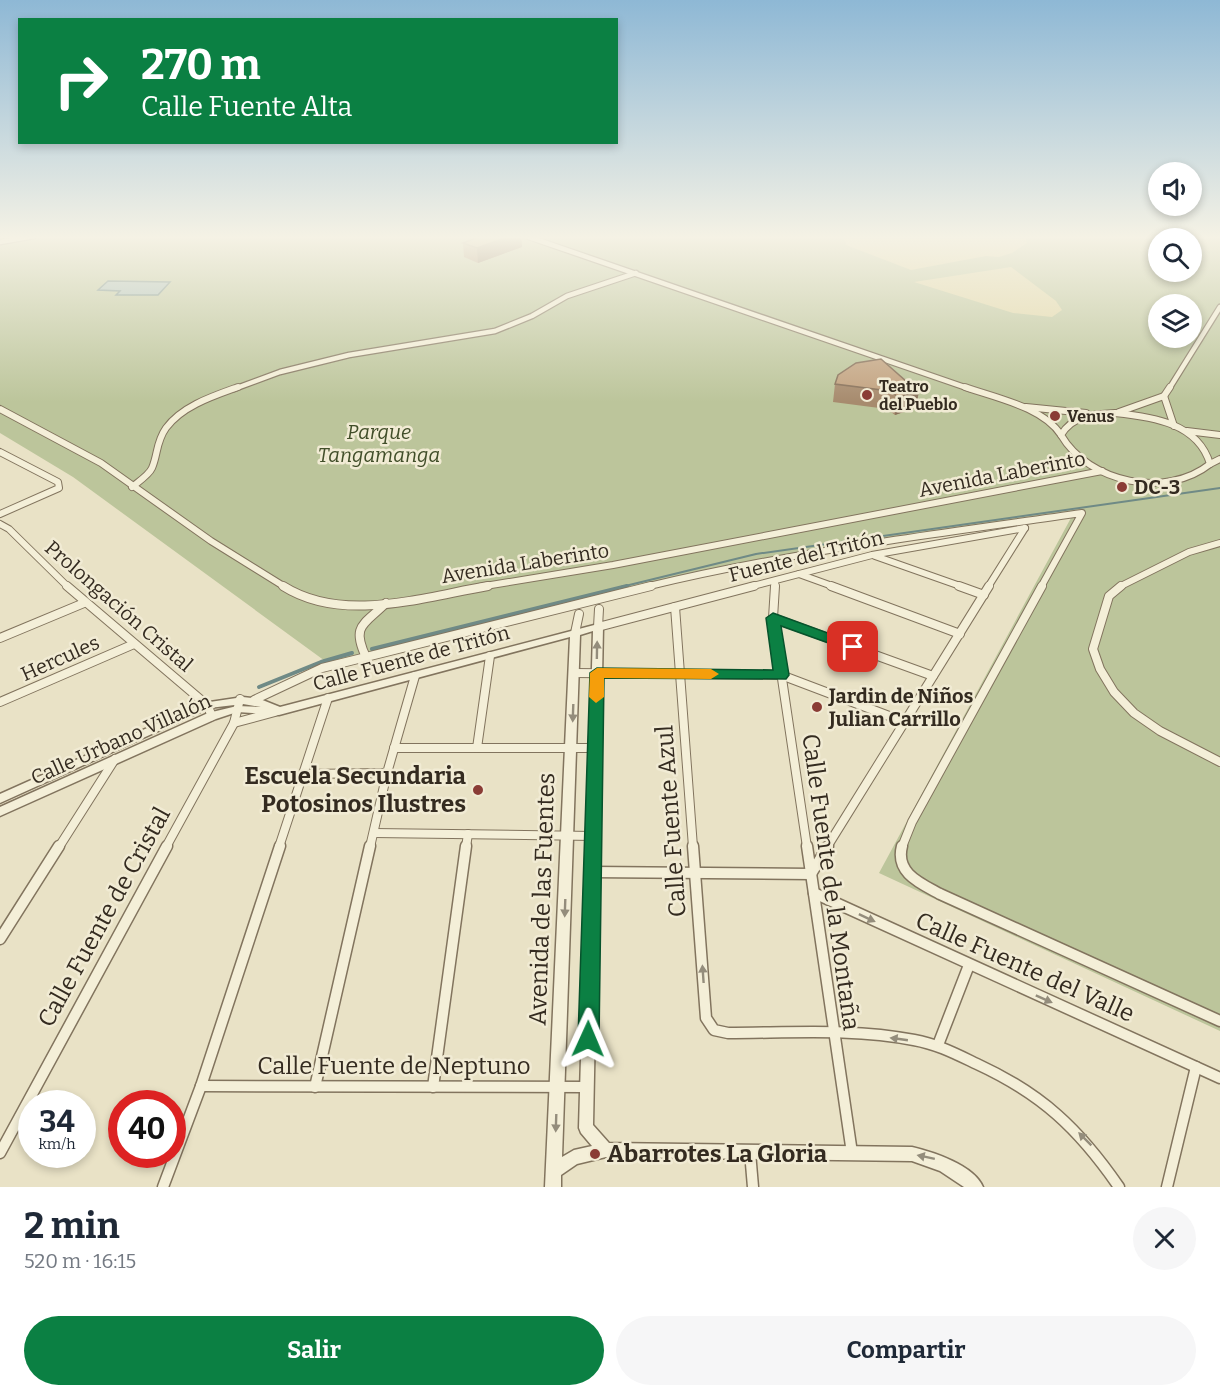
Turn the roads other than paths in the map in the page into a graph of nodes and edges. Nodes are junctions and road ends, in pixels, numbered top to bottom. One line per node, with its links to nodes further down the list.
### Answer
1 (581, 291): 19 (street)
2 (689, 291): 5 (street)
3 (1220, 307): 4 (street)
4 (1164, 396): 7 (street); 9 (street)
5 (1017, 405): 8 (street); 11 (street)
6 (0, 409): 19 (street, Avenida Laberinto)
7 (1115, 413): 8 (street); 9 (street)
8 (1093, 414): 11 (street)
9 (1174, 426): 10 (street)
10 (1183, 430): 12 (street); 14 (street)
11 (1061, 435): 18 (street)
12 (1220, 435)
13 (1196, 447): 14 (street)
14 (1207, 450): 17 (street)
15 (0, 452): 20 (street)
16 (1220, 459): 17 (street)
17 (1210, 464): 18 (street)
18 (1102, 471): 28 (street, Avenida Laberinto)
19 (132, 487): 28 (street, Avenida Laberinto)
20 (0, 514)
21 (0, 524): 27 (street, Prolongación Cristal)
22 (1220, 543): 60 (street)
23 (872, 555): 24 (street, Fuente del Tritón); 26 (street); 26 (street, Fuente del Tritón)
24 (800, 574): 25 (street, Fuente del Tritón); 35 (street)
25 (775, 581): 29 (street, Fuente del Tritón); 32 (street, Calle Fuente de la Montaña)
26 (984, 595): 35 (street)
27 (84, 603): 36 (street); 37 (street, Prolongación Cristal)
28 (386, 603): 39 (street)
29 (675, 607): 33 (street, Fuente del Tritón); 42 (street, Calle Fuente Azul)
30 (600, 609): 33 (street)
31 (579, 614): 34 (street, Avenida de las Fuentes)
32 (773, 618): 43 (street, Calle Fuente de la Montaña); 45 (street)
33 (598, 627): 34 (street, Calle Fuente de Tritón); 41 (street, one-way to 33)
34 (575, 633): 38 (street, Calle Fuente de Tritón); 40 (street, Avenida de las Fuentes)
35 (960, 634): 45 (street)
36 (0, 638)
37 (134, 644): 48 (street, Hercules); 50 (street, Prolongación Cristal)
38 (490, 656): 44 (street, Calle Fuente de Tritón); 56 (street)
39 (366, 657): 47 (street); 75 (street)
40 (574, 673): 41 (street); 57 (street, Avenida de las Fuentes, one-way to 57)
41 (597, 673): 42 (street); 58 (street)
42 (681, 674): 43 (street); 70 (street, Calle Fuente Azul)
43 (781, 675): 53 (street); 71 (street, Calle Fuente de la Montaña)
44 (415, 676): 46 (street, Calle Fuente de Tritón); 55 (street)
45 (933, 676): 53 (street)
46 (328, 698): 51 (street, Calle Fuente de Tritón); 62 (street)
47 (254, 700): 49 (street, Calle Urbano Villalón); 51 (street, Calle Urbano Villalón)
48 (0, 702)
49 (238, 704): 50 (street, Calle Urbano Villalón); 51 (street, Calle Urbano Villalón); 52 (street, Calle Urbano Villalón); 54 (street, Calle Fuente de Cristal)
50 (207, 705): 52 (street, Prolongación Cristal); 63 (street, Calle Urbano Villalón)
51 (279, 711): 54 (street, Calle Fuente de Tritón)
52 (212, 716): 59 (street, Calle Urbano Villalón)
53 (905, 722): 71 (street)
54 (234, 723): 87 (street, Calle Fuente de Cristal)
55 (394, 748): 56 (street); 61 (street)
56 (477, 748): 57 (street)
57 (571, 748): 58 (street); 67 (street, Avenida de las Fuentes)
58 (595, 748): 68 (street)
59 (115, 759): 64 (street, Calle Urbano Villalón); 73 (street)
60 (1220, 762)
61 (387, 773): 62 (street); 65 (street)
62 (303, 774): 80 (street)
63 (0, 799)
64 (0, 812)
65 (374, 833): 66 (street); 81 (street)
66 (468, 834): 67 (street); 82 (street)
67 (568, 836): 68 (street); 83 (street, Avenida de las Fuentes, one-way to 83)
68 (593, 836): 69 (street)
69 (592, 872): 70 (street); 84 (street)
70 (696, 872): 71 (street); 76 (street, Calle Fuente Azul, one-way to 70)
71 (811, 874): 72 (street, Calle Fuente de la Montaña)
72 (814, 893): 74 (street, Calle Fuente del Valle, one-way to 74); 76 (street, Calle Fuente de la Montaña)
73 (0, 939)
74 (969, 965): 77 (street); 78 (street, Calle Fuente del Valle, one-way to 78)
75 (1220, 1021)
76 (834, 1034): 77 (street, one-way to 76); 88 (street, Calle Fuente de la Montaña)
77 (938, 1045): 96 (street, one-way to 77)
78 (1196, 1067): 79 (street, Calle Fuente del Valle); 97 (street)
79 (1220, 1078)
80 (201, 1086): 81 (street, Calle Fuente de Neptuno); 91 (street)
81 (315, 1087): 82 (street, Calle Fuente de Neptuno)
82 (433, 1087): 83 (street, Calle Fuente de Neptuno)
83 (557, 1087): 84 (street, Calle Fuente de Neptuno); 89 (street, Avenida de las Fuentes, one-way to 89)
84 (587, 1087): 85 (street)
85 (606, 1150): 86 (street); 89 (street)
86 (750, 1152): 88 (street); 93 (street)
87 (0, 1153)
88 (852, 1153): 90 (street, one-way to 88)
89 (554, 1171): 92 (street, Avenida de las Fuentes)
90 (959, 1171): 94 (street); 95 (street)
91 (163, 1187)
92 (553, 1187)
93 (753, 1187)
94 (962, 1187)
95 (975, 1187)
96 (1119, 1187)
97 (1167, 1187)

